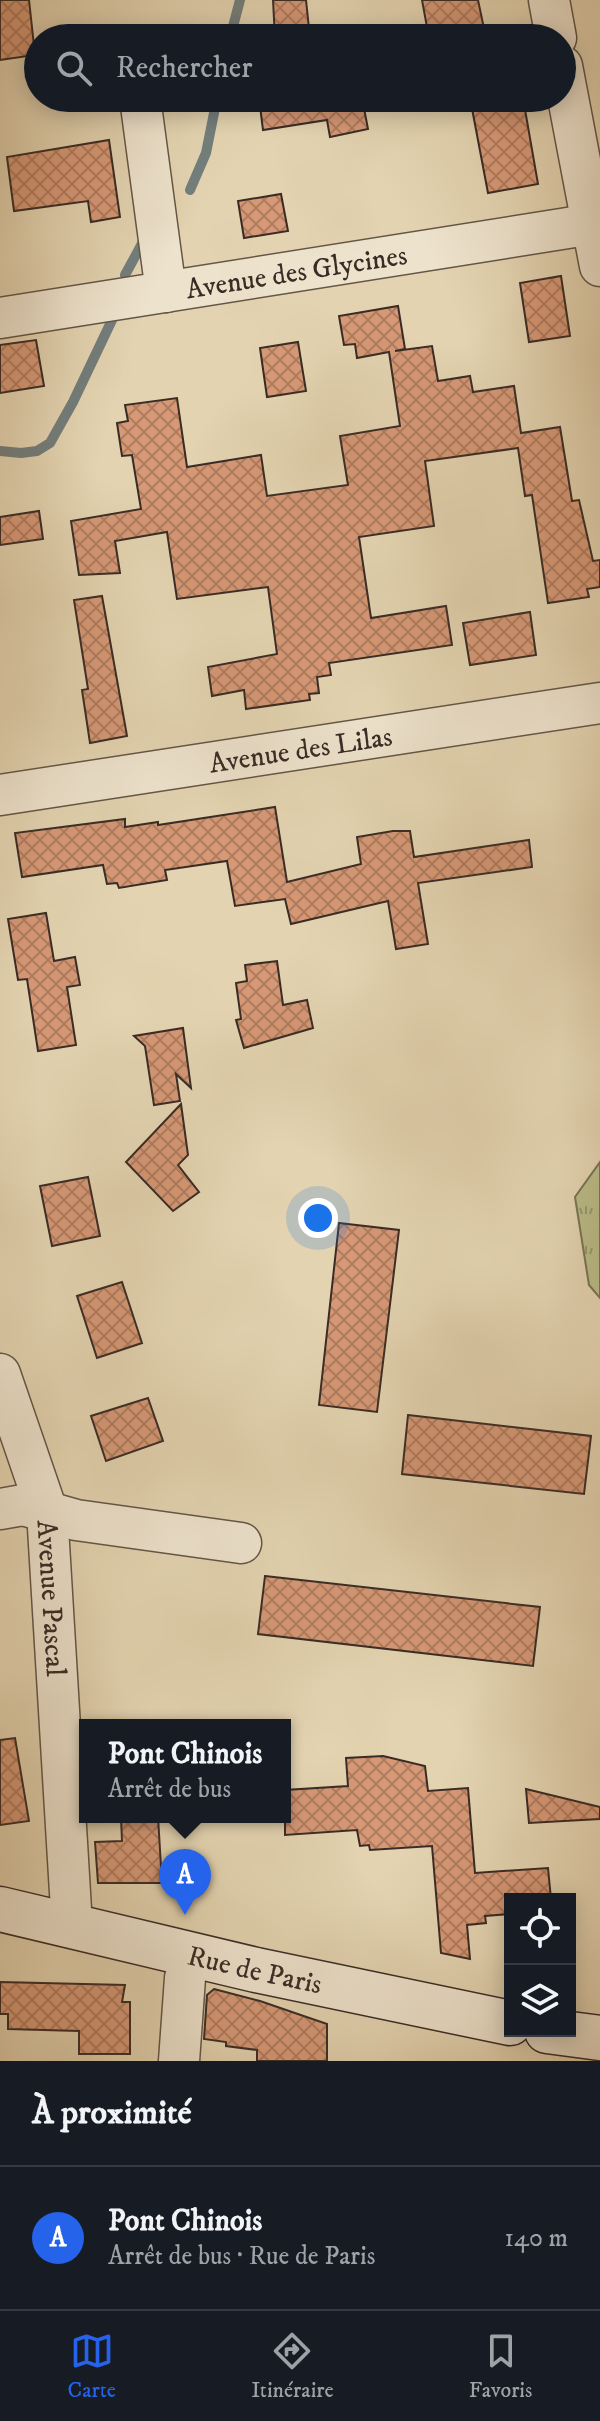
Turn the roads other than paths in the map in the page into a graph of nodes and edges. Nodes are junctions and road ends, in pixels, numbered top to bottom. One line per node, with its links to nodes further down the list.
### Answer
1 (549, 0): 2 (street)
2 (553, 24)
3 (142, 112): 7 (street)
4 (571, 112): 5 (street)
5 (593, 224): 6 (street); 7 (street, Avenue des Glycines)
6 (600, 266)
7 (166, 292): 8 (street, Avenue des Glycines)
8 (0, 318)
9 (600, 703): 10 (street, Avenue des Lilas)
10 (0, 795)
11 (0, 1374): 13 (street, Avenue Pascal)
12 (0, 1509): 13 (street)
13 (47, 1511): 14 (street); 16 (street, Avenue Pascal)
14 (241, 1543)
15 (0, 1909): 16 (street, Rue de Paris)
16 (72, 1926): 17 (street, Rue de Paris)
17 (191, 1954): 18 (street, Rue de Paris); 21 (street)
18 (504, 2022)
19 (576, 2035): 20 (street)
20 (600, 2038)
21 (179, 2061)

